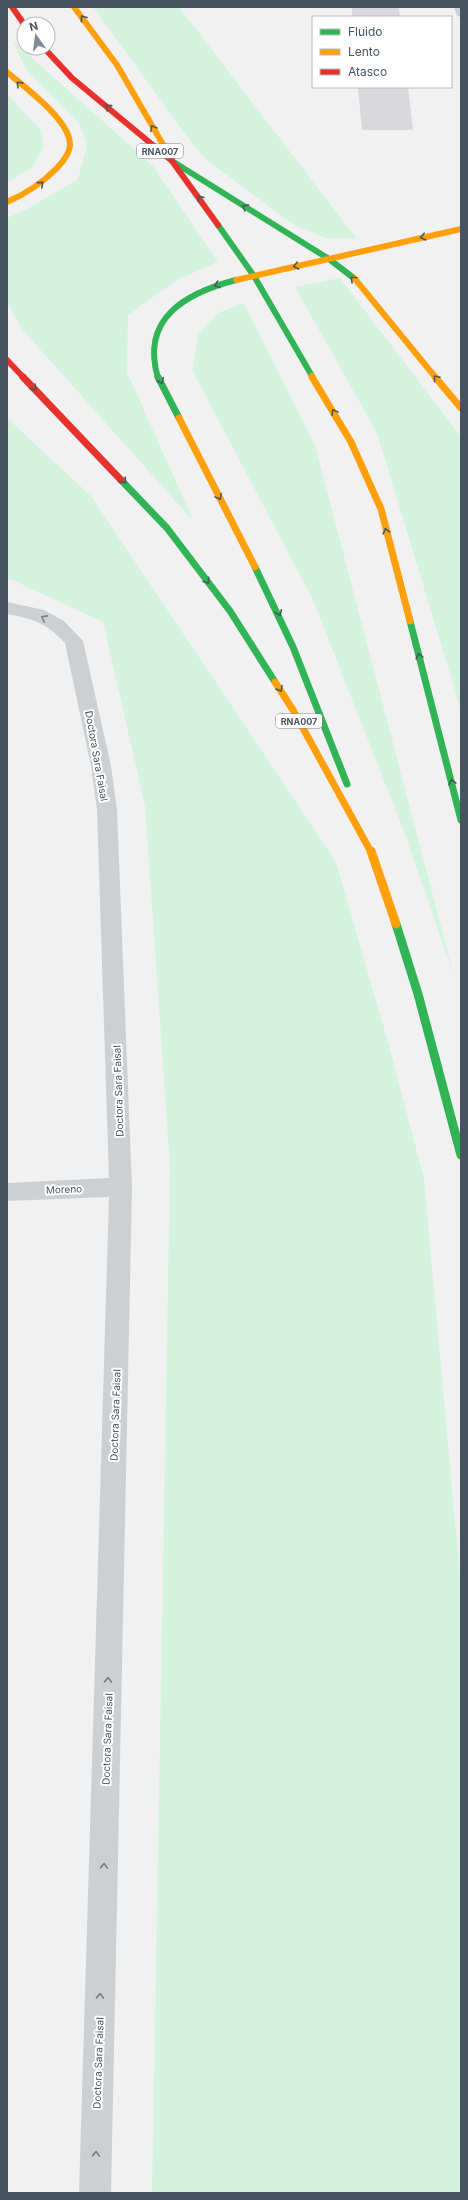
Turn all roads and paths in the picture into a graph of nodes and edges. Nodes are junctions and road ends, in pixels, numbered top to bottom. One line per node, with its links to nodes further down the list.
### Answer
1 (12, 7): 5 (main road)
2 (74, 7): 8 (main road, one-way to 2)
3 (460, 7): 4 (street)
4 (461, 13)
5 (18, 16)
6 (51, 56): 8 (main road, RNA007, one-way to 6)
7 (7, 72): 9 (main road, one-way to 7)
8 (172, 161): 11 (main road, one-way to 8); 12 (main road, RNA007, one-way to 8)
9 (7, 202)
10 (461, 229): 11 (main road, one-way to 11)
11 (329, 259): 12 (main road, one-way to 12); 14 (main road, one-way to 11)
12 (254, 276): 16 (main road, RNA007, one-way to 12); 17 (main road, one-way to 17)
13 (7, 360): 17 (main road, RNA007, one-way to 17)
14 (461, 408)
15 (7, 608): 19 (street, Doctora Sara Faisal, one-way to 15)
16 (461, 820)
17 (374, 857): 18 (main road, RNA007)
18 (461, 1155)
19 (121, 1187): 20 (street, Moreno); 21 (street, Doctora Sara Faisal, one-way to 19)
20 (7, 1192)
21 (95, 2193)

